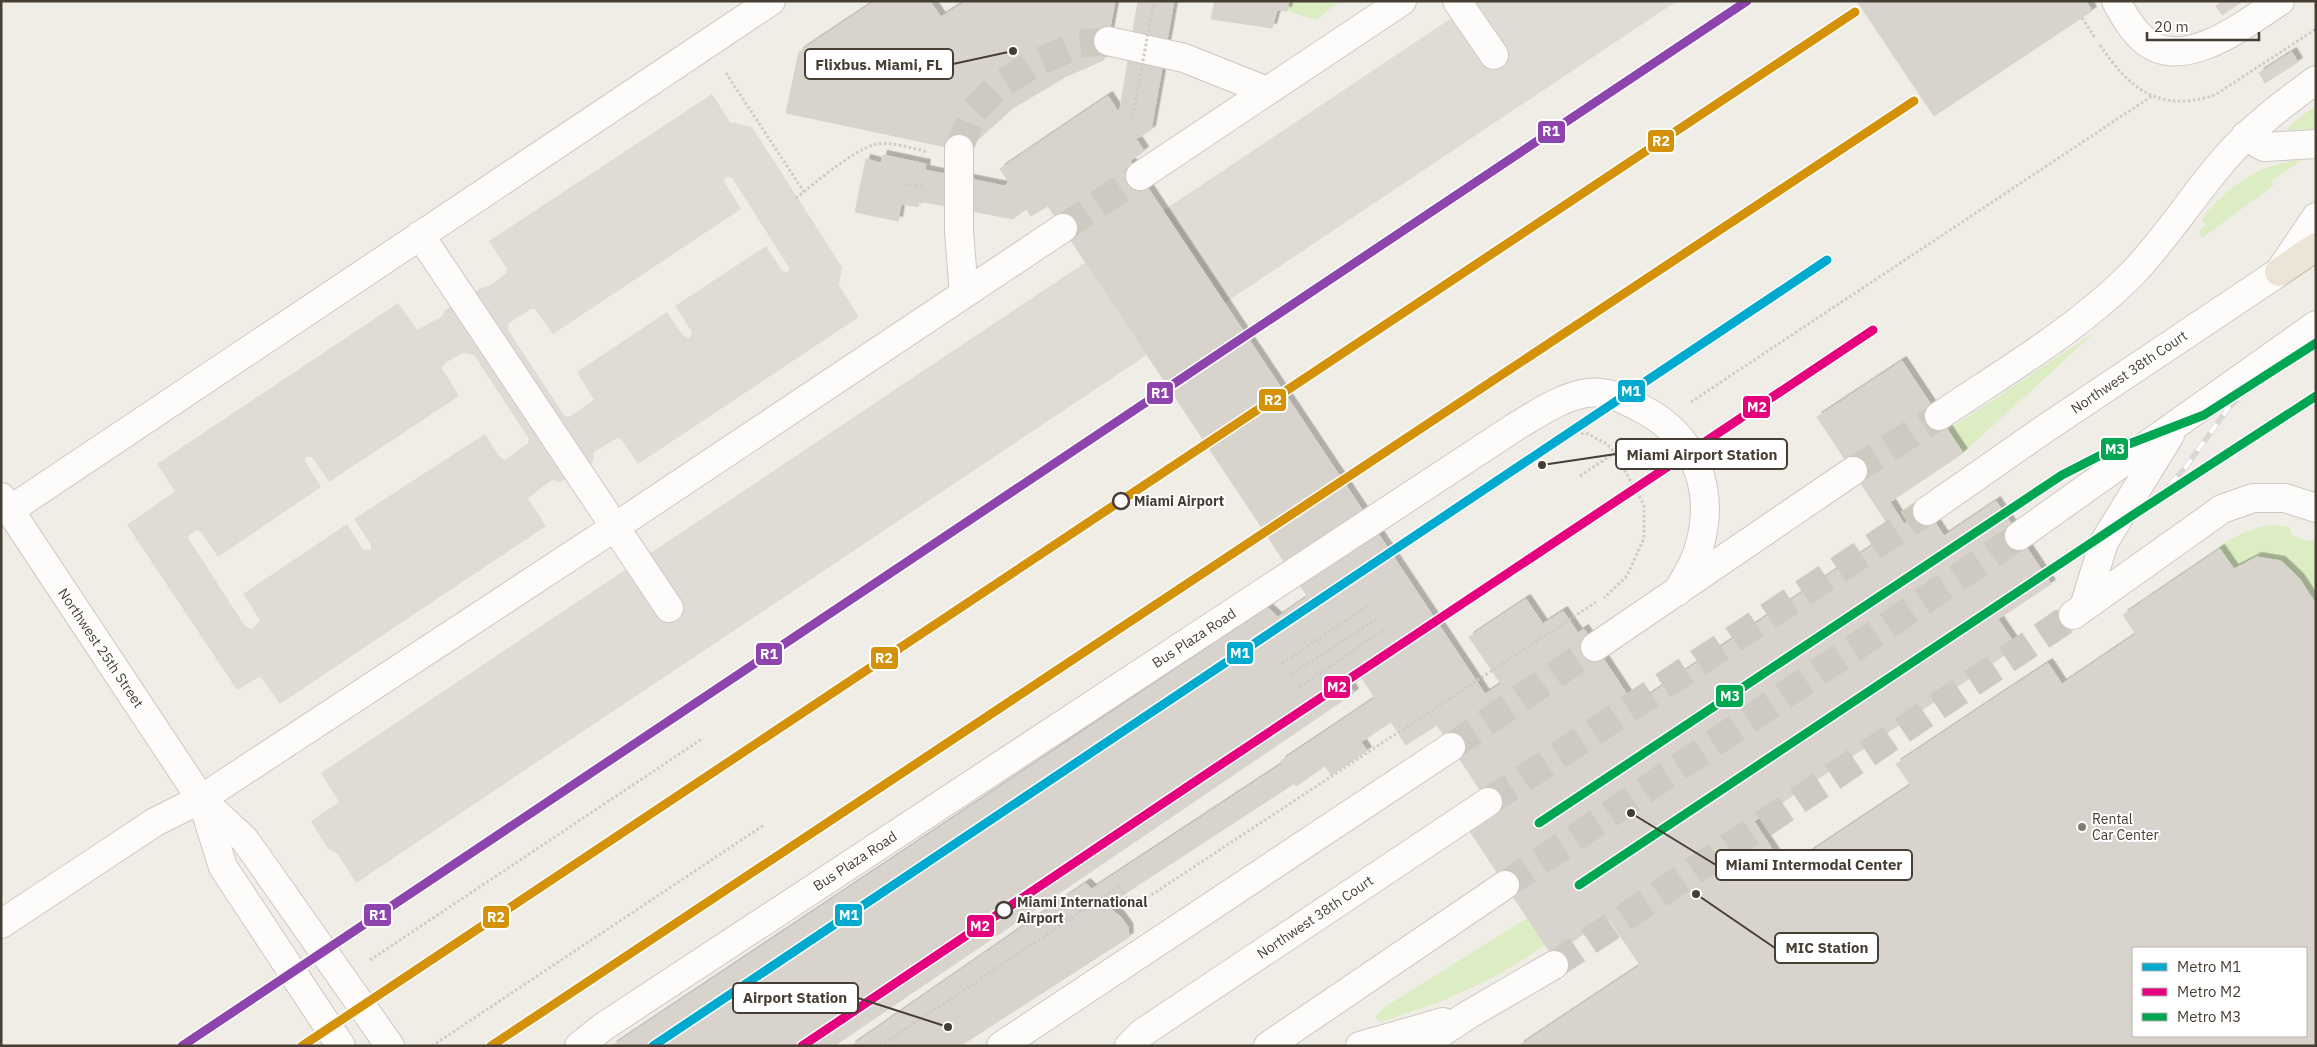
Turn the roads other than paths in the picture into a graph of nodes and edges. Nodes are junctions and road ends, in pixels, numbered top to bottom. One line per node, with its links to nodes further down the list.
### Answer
1 (771, 1): 16 (street)
2 (1402, 1): 9 (street)
3 (1458, 1): 7 (street)
4 (2116, 1): 5 (street)
5 (2280, 1)
6 (1108, 41): 9 (street)
7 (1494, 55)
8 (2316, 80): 10 (street)
9 (1267, 91): 13 (street)
10 (2246, 136): 11 (street); 23 (street)
11 (2316, 144)
12 (959, 149): 19 (street)
13 (1140, 176)
14 (2316, 217): 18 (street, Northwest 38th Court)
15 (1063, 228): 19 (street)
16 (420, 235): 26 (street); 29 (street)
17 (2316, 247): 18 (highway)
18 (2279, 272): 28 (street, Northwest 38th Court)
19 (964, 294): 29 (street)
20 (2316, 325): 22 (street)
21 (2316, 342): 22 (street)
22 (2287, 346): 24 (street)
23 (1939, 416)
24 (2177, 425): 27 (street); 30 (street)
25 (1853, 471): 31 (street)
26 (5, 504): 35 (street, Northwest 25th Street)
27 (2316, 508)
28 (1927, 511)
29 (614, 527): 32 (street); 35 (street)
30 (2019, 536)
31 (1677, 592): 33 (street); 42 (street, Bus Plaza Road)
32 (669, 608)
33 (1595, 647)
34 (1451, 747): 45 (street)
35 (201, 799): 38 (street); 43 (street, Northwest 25th Street); 44 (street, Northwest 25th Street)
36 (1488, 802): 41 (street, Northwest 38th Court)
37 (1505, 885): 47 (street)
38 (1, 924)
39 (1554, 965): 40 (street)
40 (1468, 1015): 48 (street); 49 (street)
41 (1136, 1039): 46 (street, Northwest 38th Court)
42 (583, 1044)
43 (341, 1046)
44 (390, 1046)
45 (1000, 1046)
46 (1113, 1046)
47 (1268, 1046)
48 (1360, 1046)
49 (1421, 1046)

